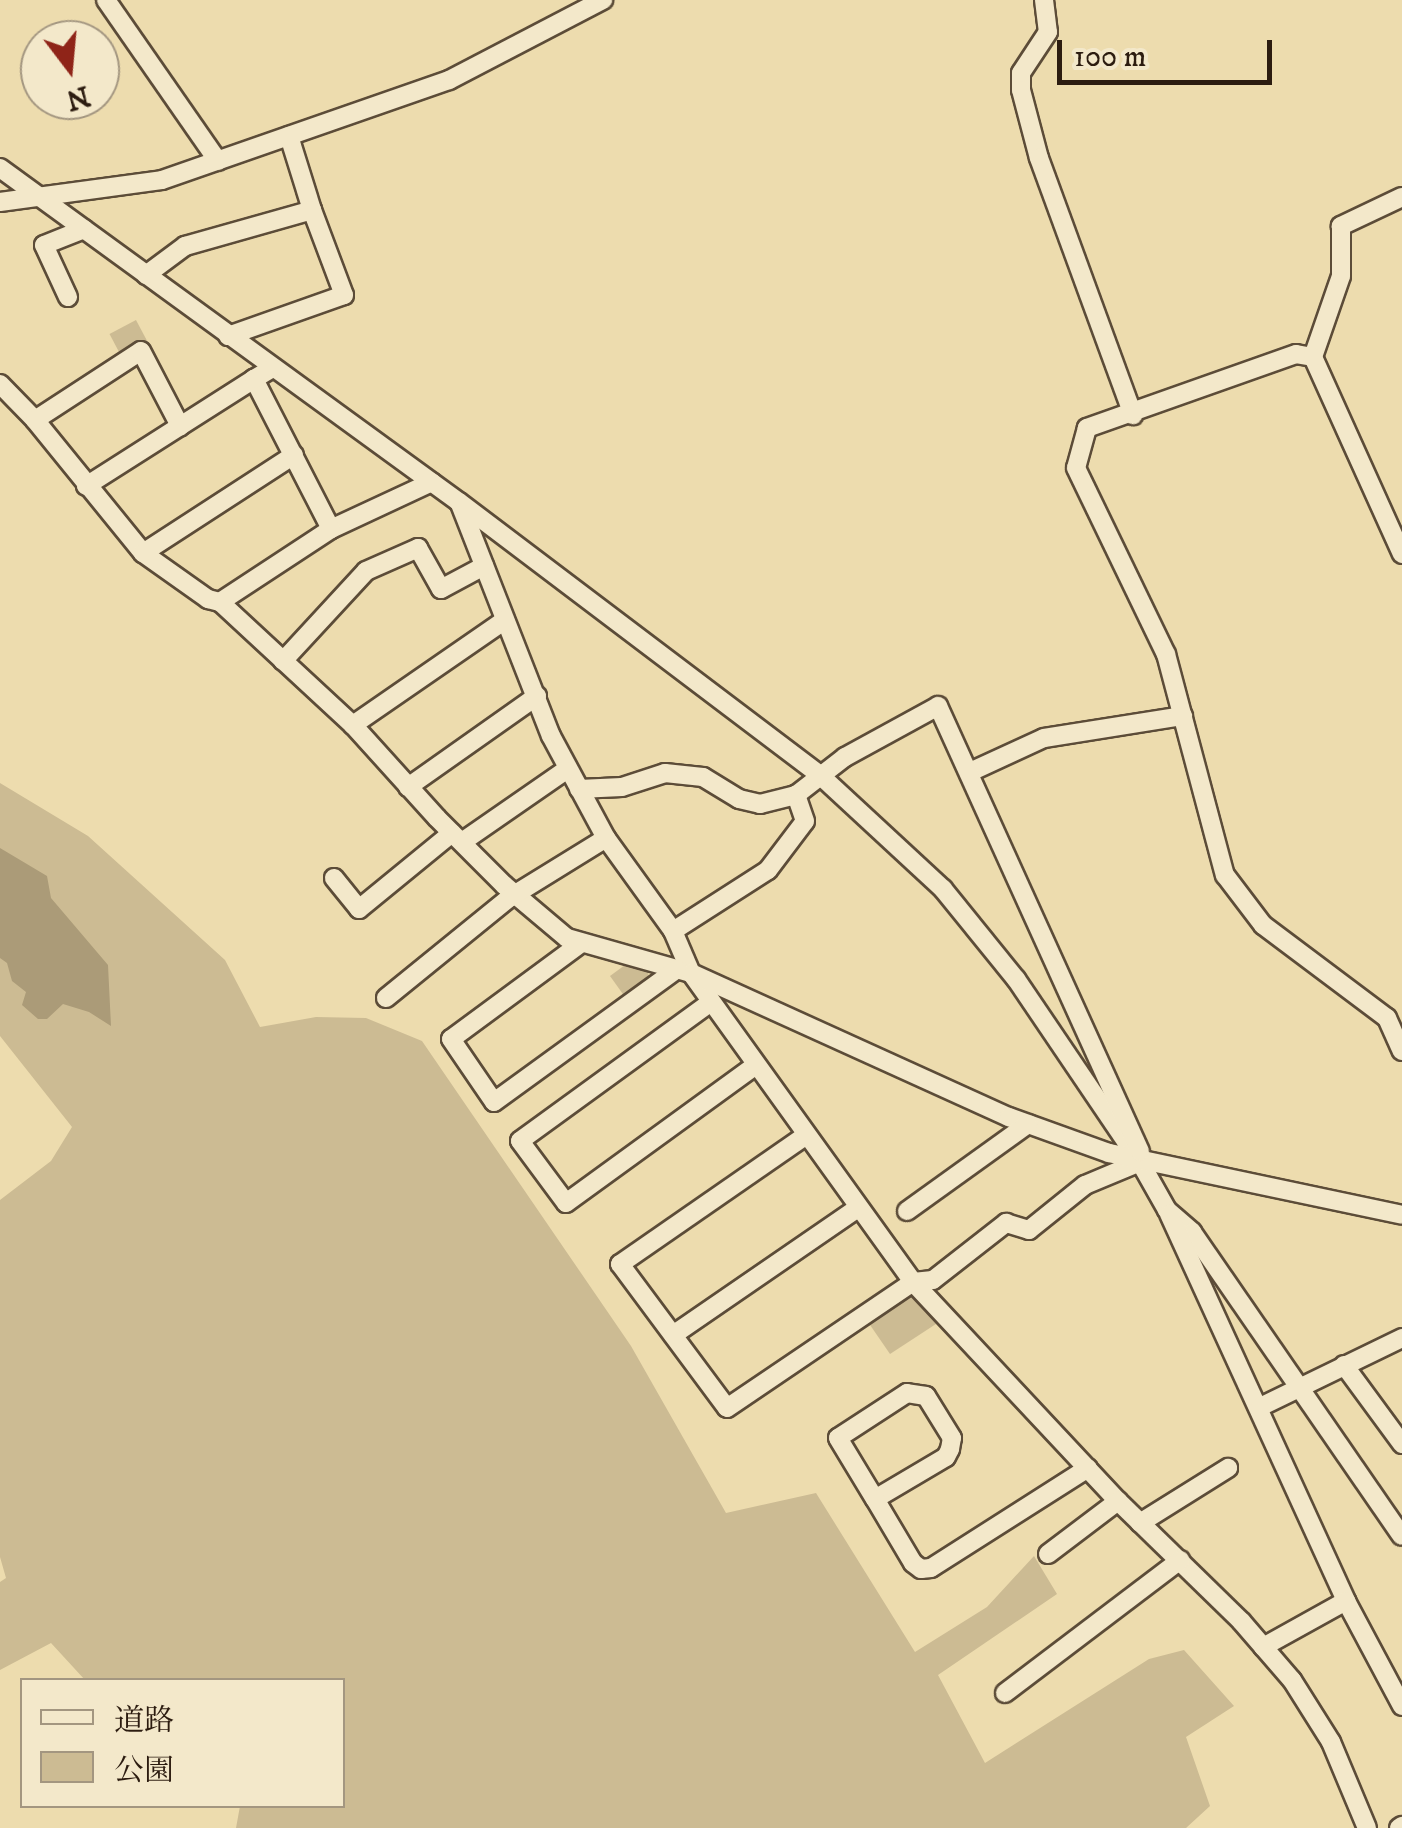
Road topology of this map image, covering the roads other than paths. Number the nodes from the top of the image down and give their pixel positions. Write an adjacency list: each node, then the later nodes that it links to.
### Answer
1 (106, 0): 5 (street)
2 (603, 0): 4 (street)
3 (1044, 0): 19 (street)
4 (289, 136): 5 (street); 10 (street)
5 (218, 161): 8 (street)
6 (0, 168): 8 (street)
7 (1402, 197): 15 (street)
8 (42, 198): 9 (street); 11 (street)
9 (0, 202)
10 (312, 210): 12 (street); 14 (street)
11 (84, 230): 12 (street); 13 (street)
12 (146, 275): 14 (street)
13 (68, 297)
14 (228, 336): 16 (street)
15 (1312, 357): 19 (street); 28 (street)
16 (272, 368): 17 (street); 23 (street)
17 (254, 379): 21 (street); 22 (street)
18 (0, 384): 20 (street)
19 (1133, 415): 34 (street)
20 (34, 420): 21 (street); 24 (street)
21 (180, 426): 24 (street)
22 (294, 455): 26 (street); 27 (street)
23 (432, 482): 25 (street); 26 (street)
24 (86, 486): 27 (street)
25 (459, 502): 29 (street); 38 (street)
26 (331, 529): 30 (street)
27 (143, 554): 30 (street)
28 (1402, 554)
29 (484, 566): 31 (street); 32 (street)
30 (220, 602): 32 (street)
31 (504, 620): 33 (street); 35 (street)
32 (284, 661): 35 (street)
33 (537, 696): 36 (street); 39 (street)
34 (1182, 716): 37 (street); 51 (street)
35 (353, 726): 39 (street)
36 (566, 770): 40 (street); 42 (street)
37 (970, 772): 38 (street); 55 (street)
38 (822, 777): 41 (street); 55 (street)
39 (408, 786): 42 (street)
40 (578, 789): 41 (street); 43 (street)
41 (796, 795): 46 (street)
42 (458, 838): 44 (street); 45 (street)
43 (606, 838): 45 (street); 46 (street)
44 (334, 878)
45 (518, 895): 47 (street); 49 (street)
46 (673, 932): 48 (street)
47 (580, 944): 48 (street); 48 (street)
48 (684, 971): 50 (street); 53 (street)
49 (386, 998)
50 (711, 1002): 52 (street); 52 (street)
51 (1402, 1051)
52 (756, 1065): 54 (street)
53 (1028, 1124): 55 (street); 58 (street)
54 (805, 1136): 56 (street); 61 (street)
55 (1140, 1162): 57 (street); 59 (street); 60 (street)
56 (856, 1209): 60 (street); 61 (street)
57 (1168, 1210): 64 (street); 65 (street)
58 (908, 1211)
59 (1402, 1215)
60 (913, 1282): 61 (street); 67 (street)
61 (674, 1335)
62 (1402, 1338): 63 (street)
63 (1344, 1365): 64 (street); 66 (street)
64 (1298, 1386): 65 (street); 72 (street)
65 (1260, 1407): 75 (street)
66 (1402, 1444)
67 (1088, 1468): 69 (street); 70 (street)
68 (1228, 1468): 71 (street)
69 (875, 1500): 69 (street)
70 (1118, 1501): 71 (street); 73 (street)
71 (1140, 1523): 74 (street)
72 (1402, 1536)
73 (1048, 1554)
74 (1180, 1560): 76 (street); 77 (street)
75 (1346, 1601): 76 (street); 78 (street)
76 (1263, 1647): 79 (street)
77 (1006, 1693)
78 (1402, 1706)
79 (1367, 1828)

